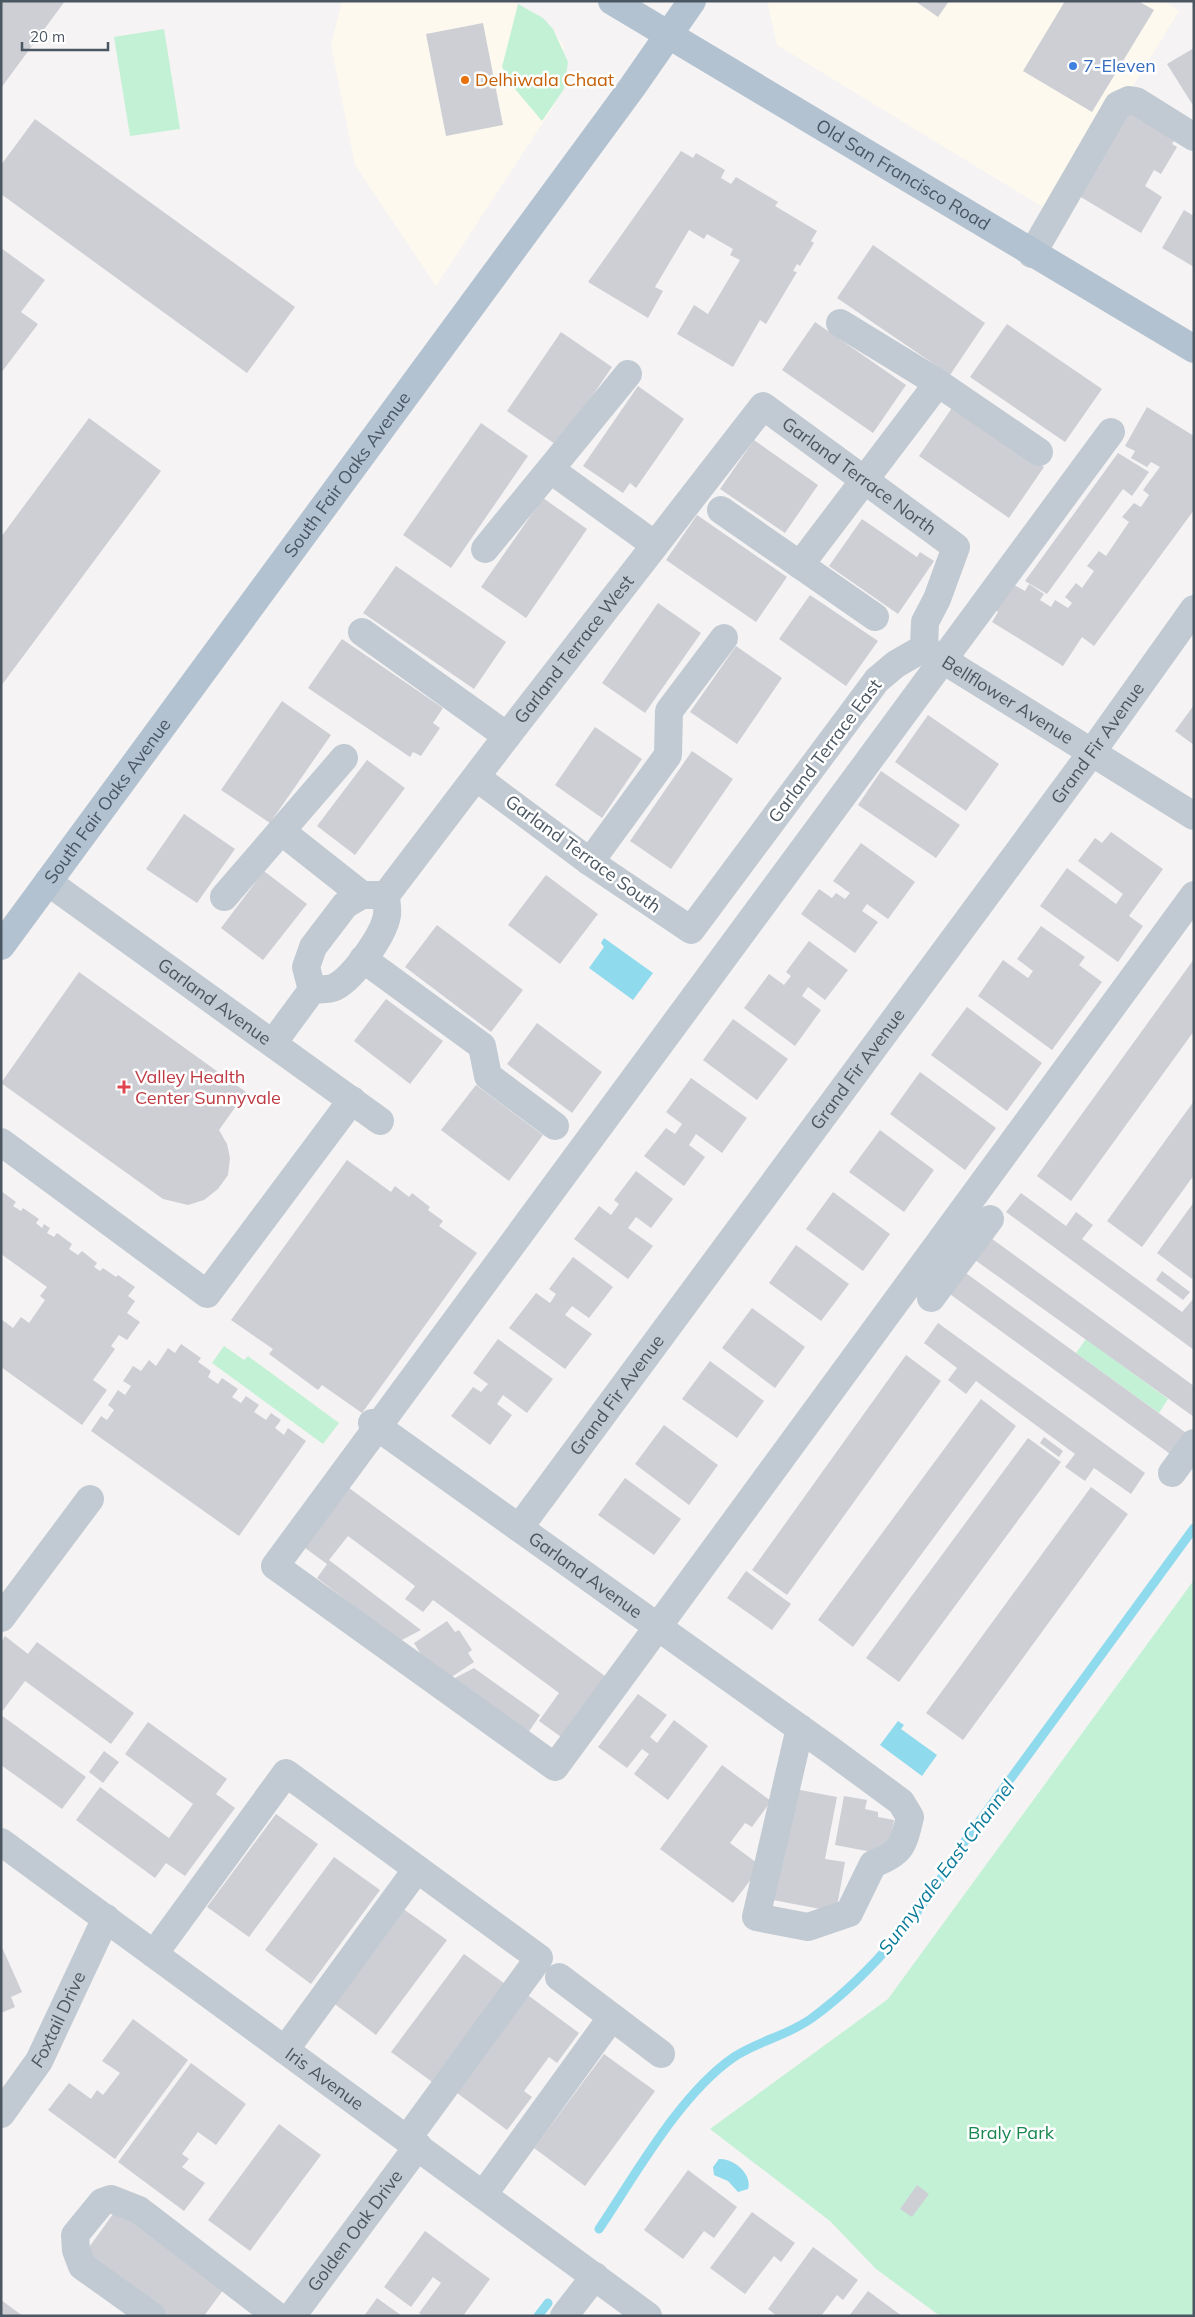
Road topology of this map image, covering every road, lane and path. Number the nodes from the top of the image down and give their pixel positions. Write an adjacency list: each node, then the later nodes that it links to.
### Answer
1 (612, 1): 3 (main road, Old San Francisco Road)
2 (692, 1): 3 (main road, South Fair Oaks Avenue)
3 (668, 35): 5 (main road, Old San Francisco Road); 31 (main road, South Fair Oaks Avenue)
4 (1194, 137): 5 (street)
5 (1032, 254): 7 (main road, Old San Francisco Road)
6 (840, 323): 9 (street)
7 (1194, 349)
8 (628, 374): 13 (street)
9 (938, 383): 12 (street); 14 (street)
10 (763, 406): 14 (street, Garland Terrace North); 16 (street, Garland Terrace West)
11 (1111, 432): 23 (street)
12 (1039, 452)
13 (551, 470): 16 (street); 17 (street)
14 (864, 480): 18 (street); 23 (street, Garland Terrace North)
15 (721, 510): 18 (street)
16 (655, 545): 24 (street, Garland Terrace West)
17 (485, 549)
18 (800, 566): 20 (street)
19 (1194, 609): 25 (street, Grand Fir Avenue)
20 (875, 617)
21 (362, 632): 24 (street)
22 (724, 638): 30 (street)
23 (933, 654): 25 (street, Bellflower Avenue); 35 (street, Garland Terrace East); 46 (street)
24 (507, 736): 27 (street, Garland Terrace West)
25 (1092, 752): 28 (street, Bellflower Avenue); 50 (street, Grand Fir Avenue)
26 (344, 758): 29 (street)
27 (476, 777): 30 (street, Garland Terrace South); 32 (street, Garland Terrace West)
28 (1194, 816)
29 (281, 831): 32 (street); 34 (street)
30 (590, 862): 35 (street, Garland Terrace South)
31 (48, 882): 36 (main road, South Fair Oaks Avenue); 39 (street, Garland Avenue)
32 (374, 895): 37 (street); 38 (street, Garland Terrace West)
33 (1194, 895): 52 (street)
34 (224, 897)
35 (691, 930)
36 (1, 946)
37 (363, 959): 38 (street); 42 (street)
38 (312, 990): 39 (street)
39 (272, 1043): 40 (street, Garland Avenue)
40 (352, 1100): 41 (street, Garland Avenue); 43 (street)
41 (380, 1121)
42 (555, 1126)
43 (1, 1142)
44 (990, 1219): 45 (street)
45 (931, 1298)
46 (375, 1425): 50 (street, Garland Avenue); 52 (street)
47 (1194, 1442): 48 (street)
48 (1172, 1473)
49 (90, 1499): 51 (street)
50 (519, 1528): 52 (street, Garland Avenue)
51 (1, 1618)
52 (658, 1627): 53 (street, Garland Avenue)
53 (800, 1728): 53 (street, Garland Avenue)
54 (1, 1842): 56 (street, Iris Avenue)
55 (417, 1869): 57 (street); 60 (street); 63 (street, Golden Oak Drive)
56 (106, 1918): 57 (street, Iris Avenue); 62 (street, Foxtail Drive)
57 (154, 1954): 60 (street, Iris Avenue)
58 (559, 1977): 59 (street)
59 (612, 2018): 61 (street); 64 (street)
60 (286, 2050): 63 (street, Iris Avenue)
61 (661, 2054)
62 (1, 2114)
63 (412, 2142): 64 (street, Iris Avenue); 68 (street, Golden Oak Drive)
64 (483, 2195): 65 (street, Iris Avenue)
65 (595, 2276): 69 (street); 70 (street, Iris Avenue)
66 (152, 2316): 67 (street)
67 (277, 2316)
68 (292, 2316)
69 (564, 2316)
70 (648, 2316)

